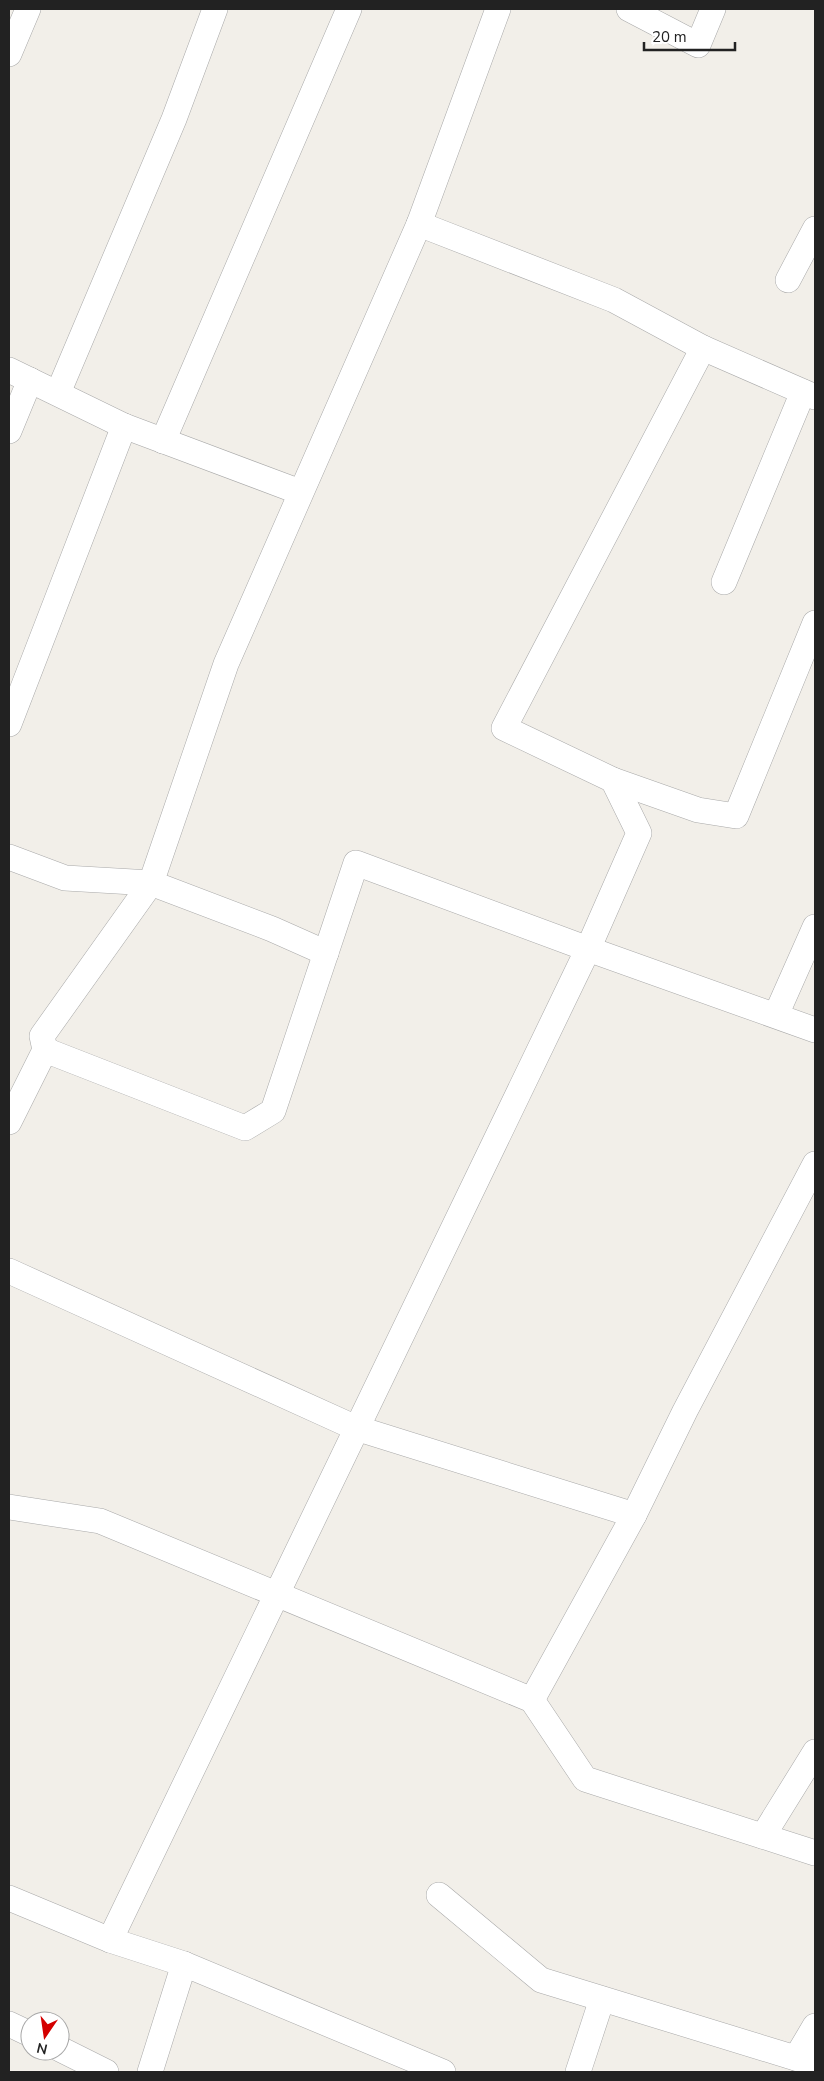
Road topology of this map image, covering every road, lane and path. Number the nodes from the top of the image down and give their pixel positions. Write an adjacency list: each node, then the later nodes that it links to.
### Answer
1 (28, 9): 7 (street)
2 (215, 9): 13 (street)
3 (349, 9): 17 (street)
4 (498, 9): 8 (street)
5 (628, 9): 6 (street)
6 (713, 9)
7 (9, 54)
8 (419, 224): 11 (street); 18 (street)
9 (815, 229): 10 (street)
10 (788, 280)
11 (703, 348): 14 (street); 22 (street)
12 (19, 375): 13 (street); 16 (street)
13 (58, 393): 15 (street)
14 (809, 394): 19 (street)
15 (124, 426): 17 (street); 21 (street)
16 (9, 431)
17 (163, 440): 18 (street)
18 (300, 492): 24 (street)
19 (724, 582)
20 (815, 623): 22 (street)
21 (9, 724)
22 (612, 780): 26 (street)
23 (9, 858): 24 (street)
24 (151, 883): 27 (street); 30 (street)
25 (815, 927): 28 (street)
26 (588, 949): 27 (street); 28 (street); 34 (street)
27 (326, 953): 30 (street)
28 (776, 1015): 29 (street)
29 (815, 1030)
30 (45, 1050): 31 (street)
31 (9, 1122)
32 (815, 1164): 36 (street)
33 (9, 1271): 34 (street)
34 (356, 1428): 36 (street); 37 (street)
35 (9, 1507): 37 (street)
36 (634, 1515): 38 (street)
37 (277, 1596): 38 (street); 44 (street)
38 (532, 1700): 40 (street)
39 (815, 1752): 40 (street)
40 (763, 1836): 41 (street)
41 (815, 1853)
42 (439, 1895): 46 (street)
43 (9, 1898): 44 (street)
44 (110, 1940): 45 (street)
45 (184, 1964): 51 (street); 52 (street)
46 (602, 1999): 49 (street); 53 (street)
47 (815, 2026): 49 (street)
48 (70, 2054): 50 (street)
49 (806, 2061)
50 (106, 2072)
51 (150, 2072)
52 (443, 2072)
53 (578, 2072)

